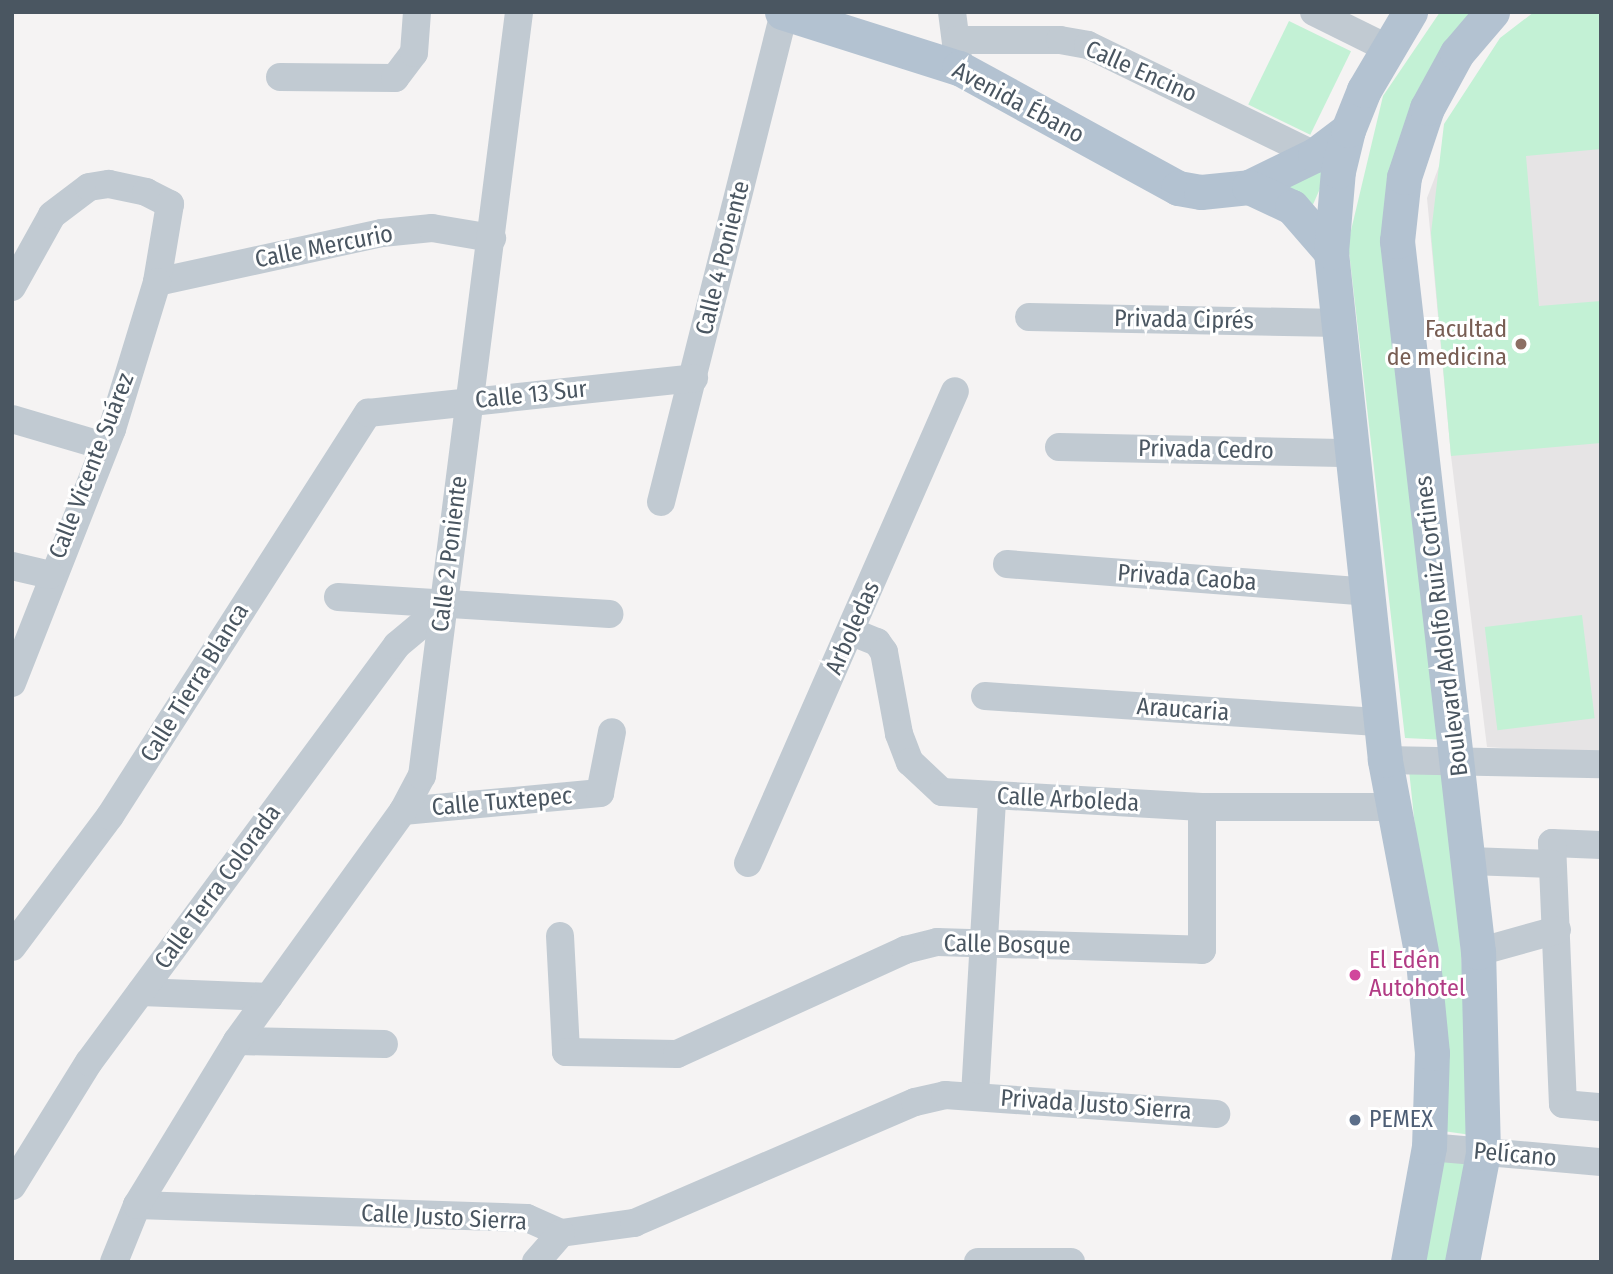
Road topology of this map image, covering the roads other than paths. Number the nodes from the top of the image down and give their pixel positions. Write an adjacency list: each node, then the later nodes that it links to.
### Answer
1 (417, 12): 10 (street)
2 (519, 12): 14 (street, Calle 2 Poniente)
3 (952, 12): 9 (street)
4 (1314, 12): 8 (street)
5 (1410, 12): 8 (main road)
6 (1492, 12): 42 (main road, Boulevard Adolfo Ruiz Cortines)
7 (798, 15): 9 (main road, Avenida Ébano); 20 (street, Calle 4 Poniente)
8 (1387, 48): 11 (main road)
9 (957, 54): 12 (street, Calle Encino); 13 (main road, Avenida Ébano)
10 (279, 77)
11 (1348, 130): 12 (main road, Avenida Ébano); 15 (main road)
12 (1315, 155): 13 (main road, Avenida Ébano)
13 (1250, 187): 15 (main road)
14 (492, 238): 16 (street, Calle Mercurio); 22 (street, Calle 2 Poniente)
15 (1331, 252): 19 (main road)
16 (157, 282): 17 (street, Calle Vicente Suárez); 25 (street, Calle Vicente Suárez)
17 (12, 287)
18 (1029, 317): 19 (street, Privada Ciprés)
19 (1339, 323): 27 (main road)
20 (694, 378): 22 (street, Calle 13 Sur); 28 (street, Calle 4 Poniente)
21 (954, 391): 36 (street, Arboledas)
22 (468, 401): 23 (street, Calle 13 Sur); 34 (street, Calle 2 Poniente)
23 (368, 413): 55 (street, Calle Tierra Blanca)
24 (12, 419): 25 (street)
25 (104, 446): 31 (street, Calle Vicente Suárez)
26 (1059, 447): 27 (street, Privada Cedro)
27 (1353, 453): 32 (main road)
28 (661, 502)
29 (1007, 564): 32 (street, Privada Caoba)
30 (12, 566): 31 (street)
31 (50, 575): 37 (street, Calle Vicente Suárez)
32 (1367, 592): 39 (main road)
33 (338, 597): 34 (street)
34 (445, 606): 35 (street); 47 (street, Calle 2 Poniente); 57 (street, Calle Terra Colorada)
35 (609, 614)
36 (852, 632): 44 (street, Calle Arboleda); 50 (street, Arboledas)
37 (12, 683)
38 (985, 696): 39 (street, Araucaria)
39 (1381, 723): 41 (main road)
40 (612, 732): 47 (street, Calle Tuxtepec)
41 (1385, 760): 42 (street); 46 (main road)
42 (1458, 760): 43 (street); 49 (main road, Boulevard Adolfo Ruiz Cortines)
43 (1601, 764)
44 (992, 796): 45 (street, Calle Arboleda); 54 (street)
45 (1202, 807): 46 (street, Calle Arboleda); 54 (street, Calle Bosque)
46 (1392, 807): 64 (main road)
47 (403, 811): 58 (street, Calle 2 Poniente)
48 (1601, 845): 51 (street)
49 (1469, 861): 51 (street); 56 (main road, Boulevard Adolfo Ruiz Cortines)
50 (748, 863)
51 (1552, 864): 52 (street)
52 (1557, 930): 56 (street); 62 (street)
53 (560, 936): 54 (street, Calle Bosque)
54 (983, 942): 61 (street)
55 (12, 947)
56 (1478, 951): 65 (main road, Boulevard Adolfo Ruiz Cortines)
57 (141, 992): 58 (street); 67 (street, Calle Terra Colorada)
58 (269, 997): 59 (street, Calle 2 Poniente)
59 (237, 1041): 60 (street); 68 (street, Calle 2 Poniente)
60 (384, 1044)
61 (975, 1095): 63 (street, Privada Justo Sierra); 69 (street, Calle Justo Sierra)
62 (1601, 1107)
63 (1216, 1114)
64 (1429, 1147): 65 (street, Pelícano); 74 (main road)
65 (1483, 1153): 66 (street, Pelícano); 75 (main road, Boulevard Adolfo Ruiz Cortines)
66 (1601, 1162)
67 (12, 1186)
68 (137, 1205): 69 (street, Calle Justo Sierra); 70 (street, Calle 2 Poniente)
69 (561, 1233): 71 (street)
70 (114, 1262)
71 (536, 1262)
72 (978, 1262): 73 (street)
73 (1071, 1262)
74 (1408, 1262)
75 (1462, 1262)

